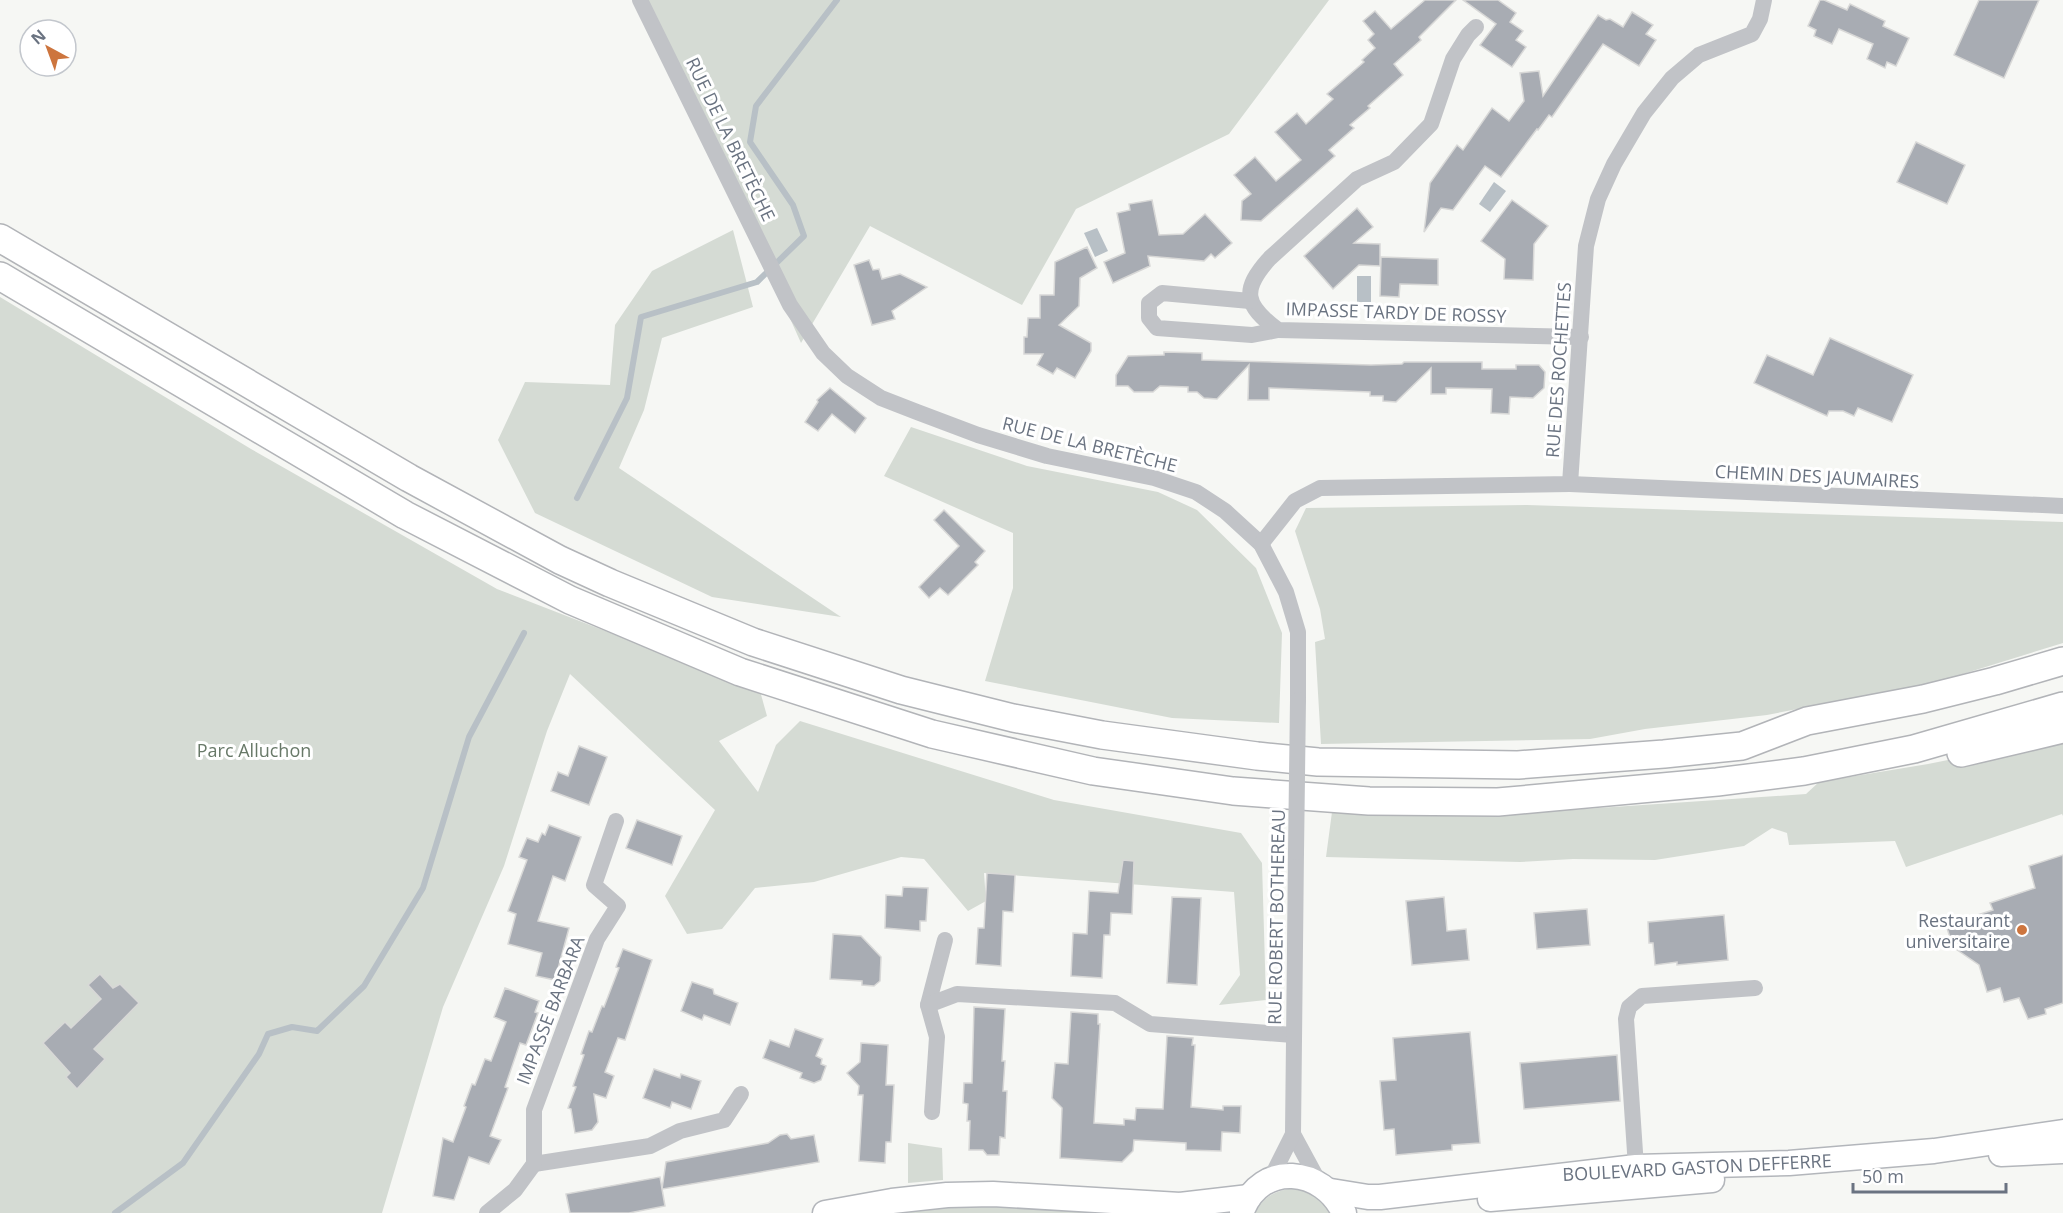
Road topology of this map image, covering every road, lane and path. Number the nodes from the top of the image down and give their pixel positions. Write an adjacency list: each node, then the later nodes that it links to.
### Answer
1 (640, 0): 11 (street, RUE DE LA BRETÈCHE)
2 (1764, 0): 8 (street, RUE DES ROCHETTES)
3 (1476, 27): 6 (street)
4 (0, 238): 17 (highway)
5 (0, 276): 18 (highway)
6 (1250, 301): 7 (street, IMPASSE TARDY DE ROSSY); 7 (street)
7 (1278, 330): 8 (street, IMPASSE TARDY DE ROSSY)
8 (1581, 337): 9 (street, RUE DES ROCHETTES)
9 (1569, 484): 10 (street, CHEMIN DES JAUMAIRES); 11 (street, RUE DES ROCHETTES)
10 (2063, 506)
11 (1261, 544): 14 (street, RUE DE LA BRETÈCHE)
12 (2063, 661): 17 (highway)
13 (2063, 676): 17 (highway)
14 (1298, 700): 23 (street, RUE ROBERT BOTHEREAU, bridge)
15 (2063, 706): 18 (highway)
16 (2063, 729): 18 (highway)
17 (1742, 746)
18 (1914, 749)
19 (616, 821): 29 (street, IMPASSE BARBARA)
20 (945, 940): 22 (street)
21 (1755, 988): 30 (street)
22 (927, 1005): 23 (street); 25 (street)
23 (1293, 1035): 27 (street, RUE ROBERT BOTHEREAU)
24 (741, 1094): 29 (street)
25 (932, 1112)
26 (2063, 1132): 30 (main road, BOULEVARD GASTON DEFFERRE)
27 (1293, 1134): 31 (street, RUE ROBERT BOTHEREAU); 32 (street, RUE ROBERT BOTHEREAU)
28 (2063, 1152): 38 (main road, BOULEVARD GASTON DEFFERRE)
29 (534, 1164): 35 (street)
30 (1636, 1167): 32 (main road, BOULEVARD GASTON DEFFERRE)
31 (1270, 1180): 32 (main road, BOULEVARD GASTON DEFFERRE); 33 (main road)
32 (1325, 1187): 37 (main road)
33 (1245, 1205): 34 (main road)
34 (1188, 1209): 36 (main road)
35 (487, 1213)
36 (825, 1213)
37 (1344, 1213)
38 (1384, 1213)

